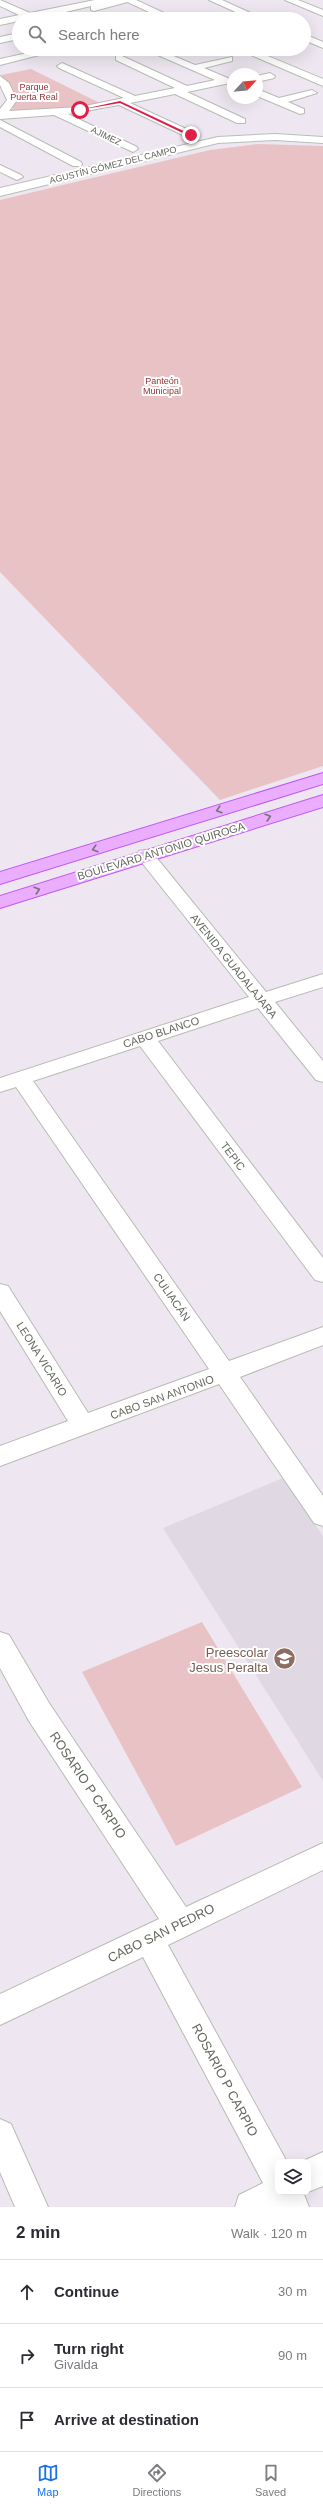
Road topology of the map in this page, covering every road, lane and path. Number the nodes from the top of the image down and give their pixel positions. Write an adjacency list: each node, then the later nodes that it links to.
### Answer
1 (68, 0): 7 (street)
2 (108, 0): 7 (street)
3 (129, 0): 10 (street); 11 (street)
4 (214, 0): 12 (street)
5 (290, 0): 13 (street)
6 (0, 2): 8 (street)
7 (82, 5): 9 (street)
8 (21, 12)
9 (56, 12)
10 (82, 12)
11 (156, 12)
12 (242, 12)
13 (323, 13)
14 (12, 21): 15 (street)
15 (0, 22)
16 (12, 24): 17 (street)
17 (0, 27)
18 (12, 37): 19 (street)
19 (0, 40)
20 (311, 40): 21 (street)
21 (323, 45)
22 (27, 56): 27 (street)
23 (166, 56): 29 (street)
24 (258, 56): 35 (street)
25 (119, 58): 36 (street)
26 (229, 59): 29 (street)
27 (0, 62)
28 (62, 66): 39 (street)
29 (193, 68): 32 (street)
30 (270, 76): 31 (street)
31 (263, 78)
32 (227, 82)
33 (227, 82): 36 (street)
34 (2, 83): 44 (street)
35 (322, 83)
36 (181, 90): 39 (street); 45 (street)
37 (312, 94): 40 (street)
38 (263, 95): 40 (street)
39 (134, 99): 41 (street)
40 (278, 101): 42 (street)
41 (120, 102): 43 (street); 46 (street)
42 (300, 111)
43 (58, 113): 44 (street); 48 (street, AJIMEZ)
44 (0, 117): 49 (street)
45 (241, 121)
46 (191, 135)
47 (323, 140): 52 (street, AGUSTÍN GÓMEZ DEL CAMPO)
48 (133, 149)
49 (77, 164)
50 (0, 168): 51 (street)
51 (17, 178)
52 (0, 192)
53 (323, 778): 56 (main road, BOULEVARD ANTONIO QUIROGA, one-way to 56)
54 (323, 801): 55 (main road, BOULEVARD ANTONIO QUIROGA, one-way to 54)
55 (145, 855): 57 (main road, BOULEVARD ANTONIO QUIROGA, one-way to 55); 59 (street, AVENIDA GUADALAJARA)
56 (0, 878)
57 (0, 902)
58 (323, 980): 59 (street, CABO BLANCO)
59 (262, 1001): 60 (street, CABO BLANCO); 61 (street, AVENIDA GUADALAJARA)
60 (144, 1037): 62 (street, CABO BLANCO); 63 (street, TEPIC)
61 (323, 1075)
62 (10, 1082): 66 (street, CULIACÁN)
63 (323, 1274)
64 (0, 1292): 67 (street, LEONA VICARIO)
65 (323, 1336): 66 (street, CABO SAN ANTONIO)
66 (225, 1374): 67 (street, CABO SAN ANTONIO); 69 (street, CULIACÁN)
67 (83, 1425): 68 (street, CABO SAN ANTONIO)
68 (0, 1456)
69 (323, 1516)
70 (0, 1643): 72 (street, ROSARIO P CARPIO)
71 (323, 1856): 72 (street, CABO SAN PEDRO)
72 (180, 1924): 73 (street, CABO SAN PEDRO)
73 (149, 1939): 74 (street, CABO SAN PEDRO); 77 (street, ROSARIO P CARPIO)
74 (0, 2010)
75 (0, 2135): 81 (street)
76 (323, 2168): 78 (street)
77 (275, 2173)
78 (311, 2174)
79 (275, 2194): 82 (street)
80 (287, 2195): 83 (street)
81 (32, 2207)
82 (251, 2207)
83 (293, 2207)

